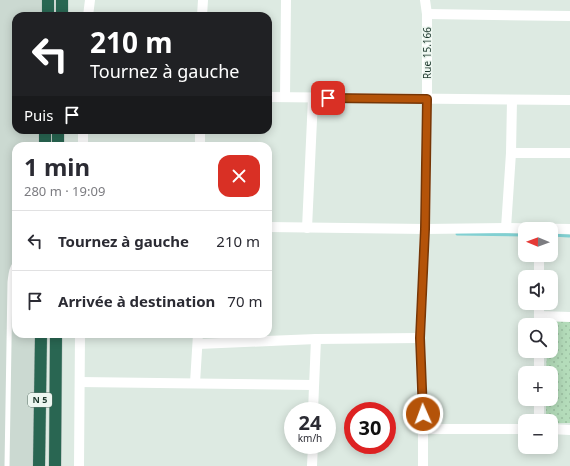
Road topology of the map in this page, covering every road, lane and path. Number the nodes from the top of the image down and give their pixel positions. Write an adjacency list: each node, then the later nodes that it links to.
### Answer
1 (48, 0): 7 (highway)
2 (62, 0): 8 (highway)
3 (90, 0): 9 (street)
4 (202, 0): 10 (street)
5 (286, 0): 14 (street)
6 (425, 0): 11 (street, Rue 15.166)
7 (48, 12)
8 (62, 12)
9 (88, 12)
10 (202, 12)
11 (427, 14): 12 (street); 16 (street, Rue 15.166)
12 (570, 16)
13 (272, 97): 14 (street)
14 (285, 97): 15 (street)
15 (313, 98): 16 (street); 22 (street)
16 (427, 99): 17 (street); 25 (street, Rue 15.166)
17 (512, 100): 18 (street); 19 (street)
18 (570, 100)
19 (511, 153): 20 (street); 23 (street)
20 (570, 153)
21 (272, 227): 22 (street)
22 (306, 228): 25 (street)
23 (506, 228): 24 (street); 25 (street)
24 (518, 228)
25 (425, 229): 34 (street, Rue 15.166)
26 (558, 229): 27 (street)
27 (570, 229)
28 (12, 269): 46 (lane)
29 (570, 317): 30 (street)
30 (558, 319)
31 (41, 338): 47 (highway, N 5)
32 (56, 338): 48 (highway, N 5)
33 (80, 338): 37 (street)
34 (420, 338): 36 (street); 41 (street, Rue 15.166)
35 (198, 339): 36 (street); 38 (street)
36 (316, 339): 39 (street)
37 (80, 382): 38 (street); 49 (street)
38 (195, 383): 39 (street)
39 (314, 385): 40 (street)
40 (313, 402)
41 (423, 429): 42 (street); 51 (street, Rue 15.166)
42 (518, 429)
43 (558, 430): 44 (street)
44 (570, 430)
45 (313, 454): 50 (street)
46 (7, 466)
47 (39, 466)
48 (55, 466)
49 (79, 466)
50 (312, 466)
51 (423, 466)

